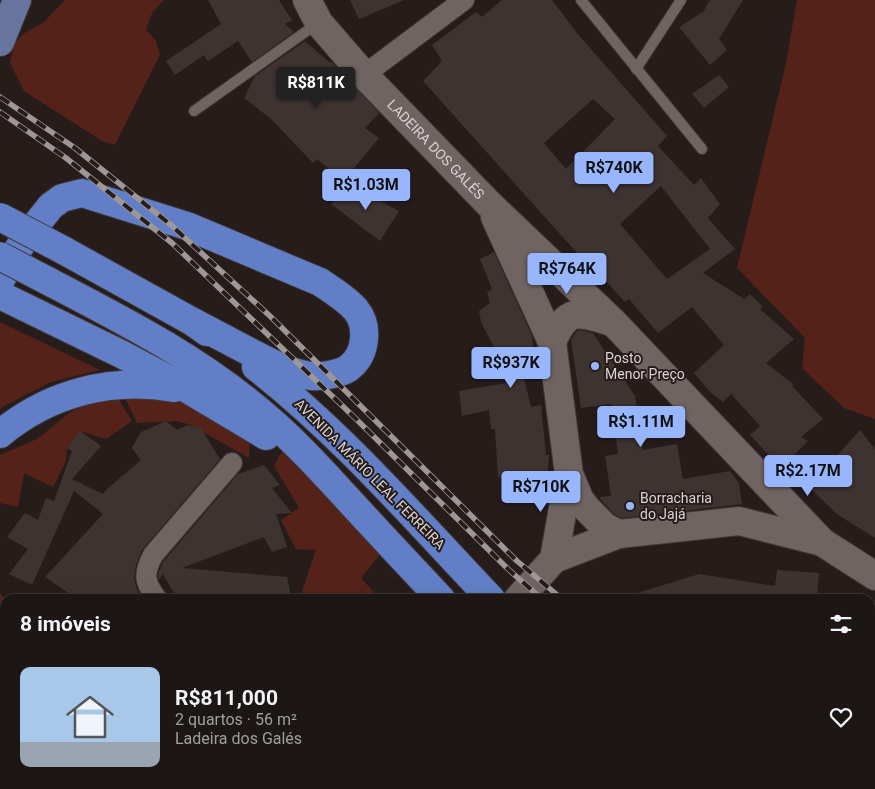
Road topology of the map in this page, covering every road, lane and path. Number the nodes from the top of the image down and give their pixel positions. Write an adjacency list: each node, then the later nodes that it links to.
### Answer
1 (17, 0): 6 (main road)
2 (464, 0): 8 (street)
3 (580, 0): 7 (lane)
4 (681, 0): 7 (lane)
5 (313, 11): 8 (main road, LADEIRA DOS GALÉS); 9 (lane)
6 (0, 42)
7 (636, 69): 10 (lane)
8 (364, 75): 11 (main road, LADEIRA DOS GALÉS)
9 (194, 111)
10 (702, 149)
11 (489, 204): 19 (main road, LADEIRA DOS GALÉS); 20 (main road, LADEIRA DOS GALÉS)
12 (0, 217): 18 (highway, AVENIDA MÁRIO LEAL FERREIRA, bridge)
13 (0, 256): 24 (highway, bridge)
14 (0, 281): 15 (highway)
15 (320, 282): 17 (lane); 18 (highway)
16 (0, 295): 21 (highway)
17 (363, 303)
18 (193, 322): 34 (highway, AVENIDA MÁRIO LEAL FERREIRA)
19 (613, 322): 20 (main road); 26 (main road, LADEIRA DOS GALÉS)
20 (552, 342): 25 (main road, LADEIRA DOS GALÉS)
21 (189, 390): 22 (highway); 24 (highway)
22 (0, 434)
23 (232, 463): 32 (street)
24 (319, 468): 33 (highway)
25 (569, 474): 28 (main road); 30 (main road)
26 (764, 482): 27 (main road); 29 (main road, LADEIRA DOS GALÉS)
27 (739, 521): 28 (main road); 29 (main road)
28 (619, 534): 30 (main road)
29 (822, 542): 31 (main road)
30 (552, 562): 35 (main road)
31 (875, 576)
32 (154, 594)
33 (436, 594)
34 (486, 594)
35 (523, 594)

